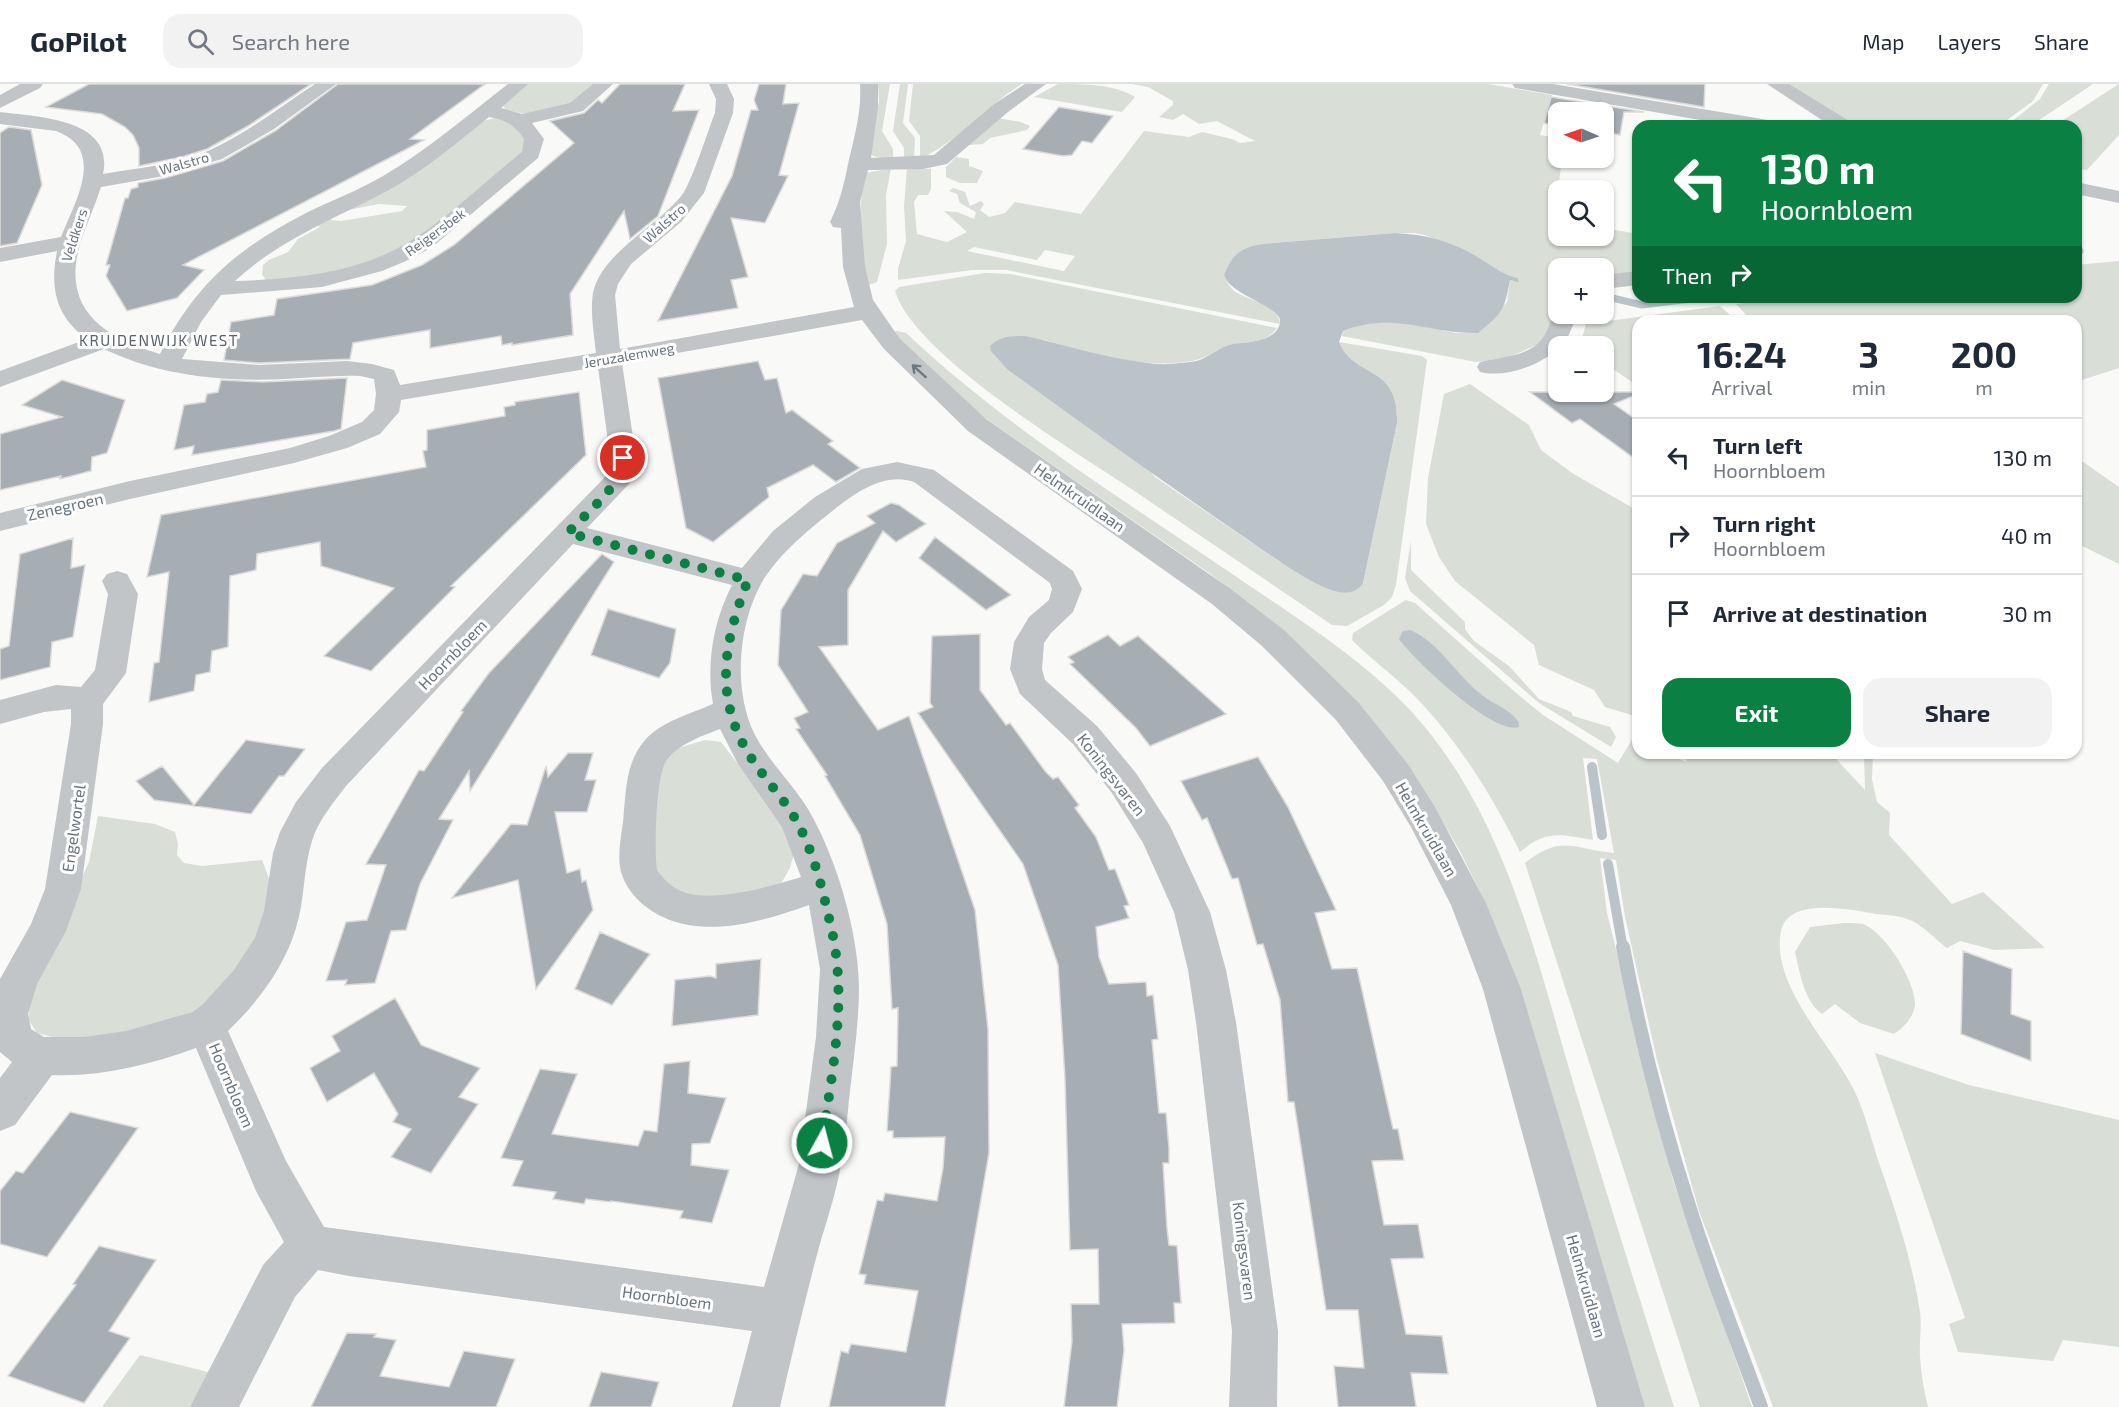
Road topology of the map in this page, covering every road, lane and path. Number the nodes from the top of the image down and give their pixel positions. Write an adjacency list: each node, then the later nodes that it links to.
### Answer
1 (34, 84): 10 (street)
2 (327, 84): 17 (street, Walstro)
3 (519, 84): 11 (street)
4 (604, 84): 13 (street)
5 (718, 84): 29 (street, Walstro)
6 (869, 84): 16 (street, Helmkruidlaan)
7 (1037, 84): 16 (street)
8 (1521, 84): 14 (street)
9 (1776, 84): 15 (street)
10 (0, 102)
11 (485, 111): 13 (street); 25 (street)
12 (0, 118): 17 (street, Veldkers)
13 (522, 120): 25 (street, Reigersbek)
14 (1733, 120)
15 (1834, 120)
16 (858, 164): 20 (street, Helmkruidlaan)
17 (93, 182): 21 (street, Veldkers)
18 (2082, 189): 19 (street)
19 (2119, 197)
20 (850, 201): 26 (street, Helmkruidlaan); 26 (street, Helmkruidlaan)
21 (69, 242): 22 (street); 28 (street, Veldkers)
22 (0, 255)
23 (1632, 279): 24 (street)
24 (1614, 281)
25 (213, 289): 30 (street)
26 (846, 300): 29 (street, Jeruzalemweg); 50 (street, Helmkruidlaan)
27 (1561, 324): 31 (street)
28 (104, 341): 30 (street, Veldkers); 32 (street)
29 (609, 358): 33 (street, Jeruzalemweg); 35 (street, Hoornbloem)
30 (168, 363): 33 (street)
31 (1489, 367)
32 (0, 380)
33 (389, 394): 34 (street, Zenegroen)
34 (0, 522)
35 (568, 533): 36 (street); 42 (street, Hoornbloem)
36 (748, 580): 39 (street, Koningsvaren); 49 (street, Koningsvaren)
37 (117, 581): 38 (street)
38 (87, 702): 40 (street); 43 (street, Engelwortel)
39 (730, 710): 41 (street, Koningsvaren); 41 (street)
40 (0, 712)
41 (820, 886): 46 (street, Koningsvaren)
42 (206, 1026): 43 (street, Engelwortel); 45 (street, Hoornbloem)
43 (42, 1056): 44 (street)
44 (0, 1111)
45 (310, 1246): 46 (street, Hoornbloem); 47 (street)
46 (779, 1312): 48 (street, Koningsvaren)
47 (214, 1407)
48 (756, 1407)
49 (1253, 1407)
50 (1621, 1407)

